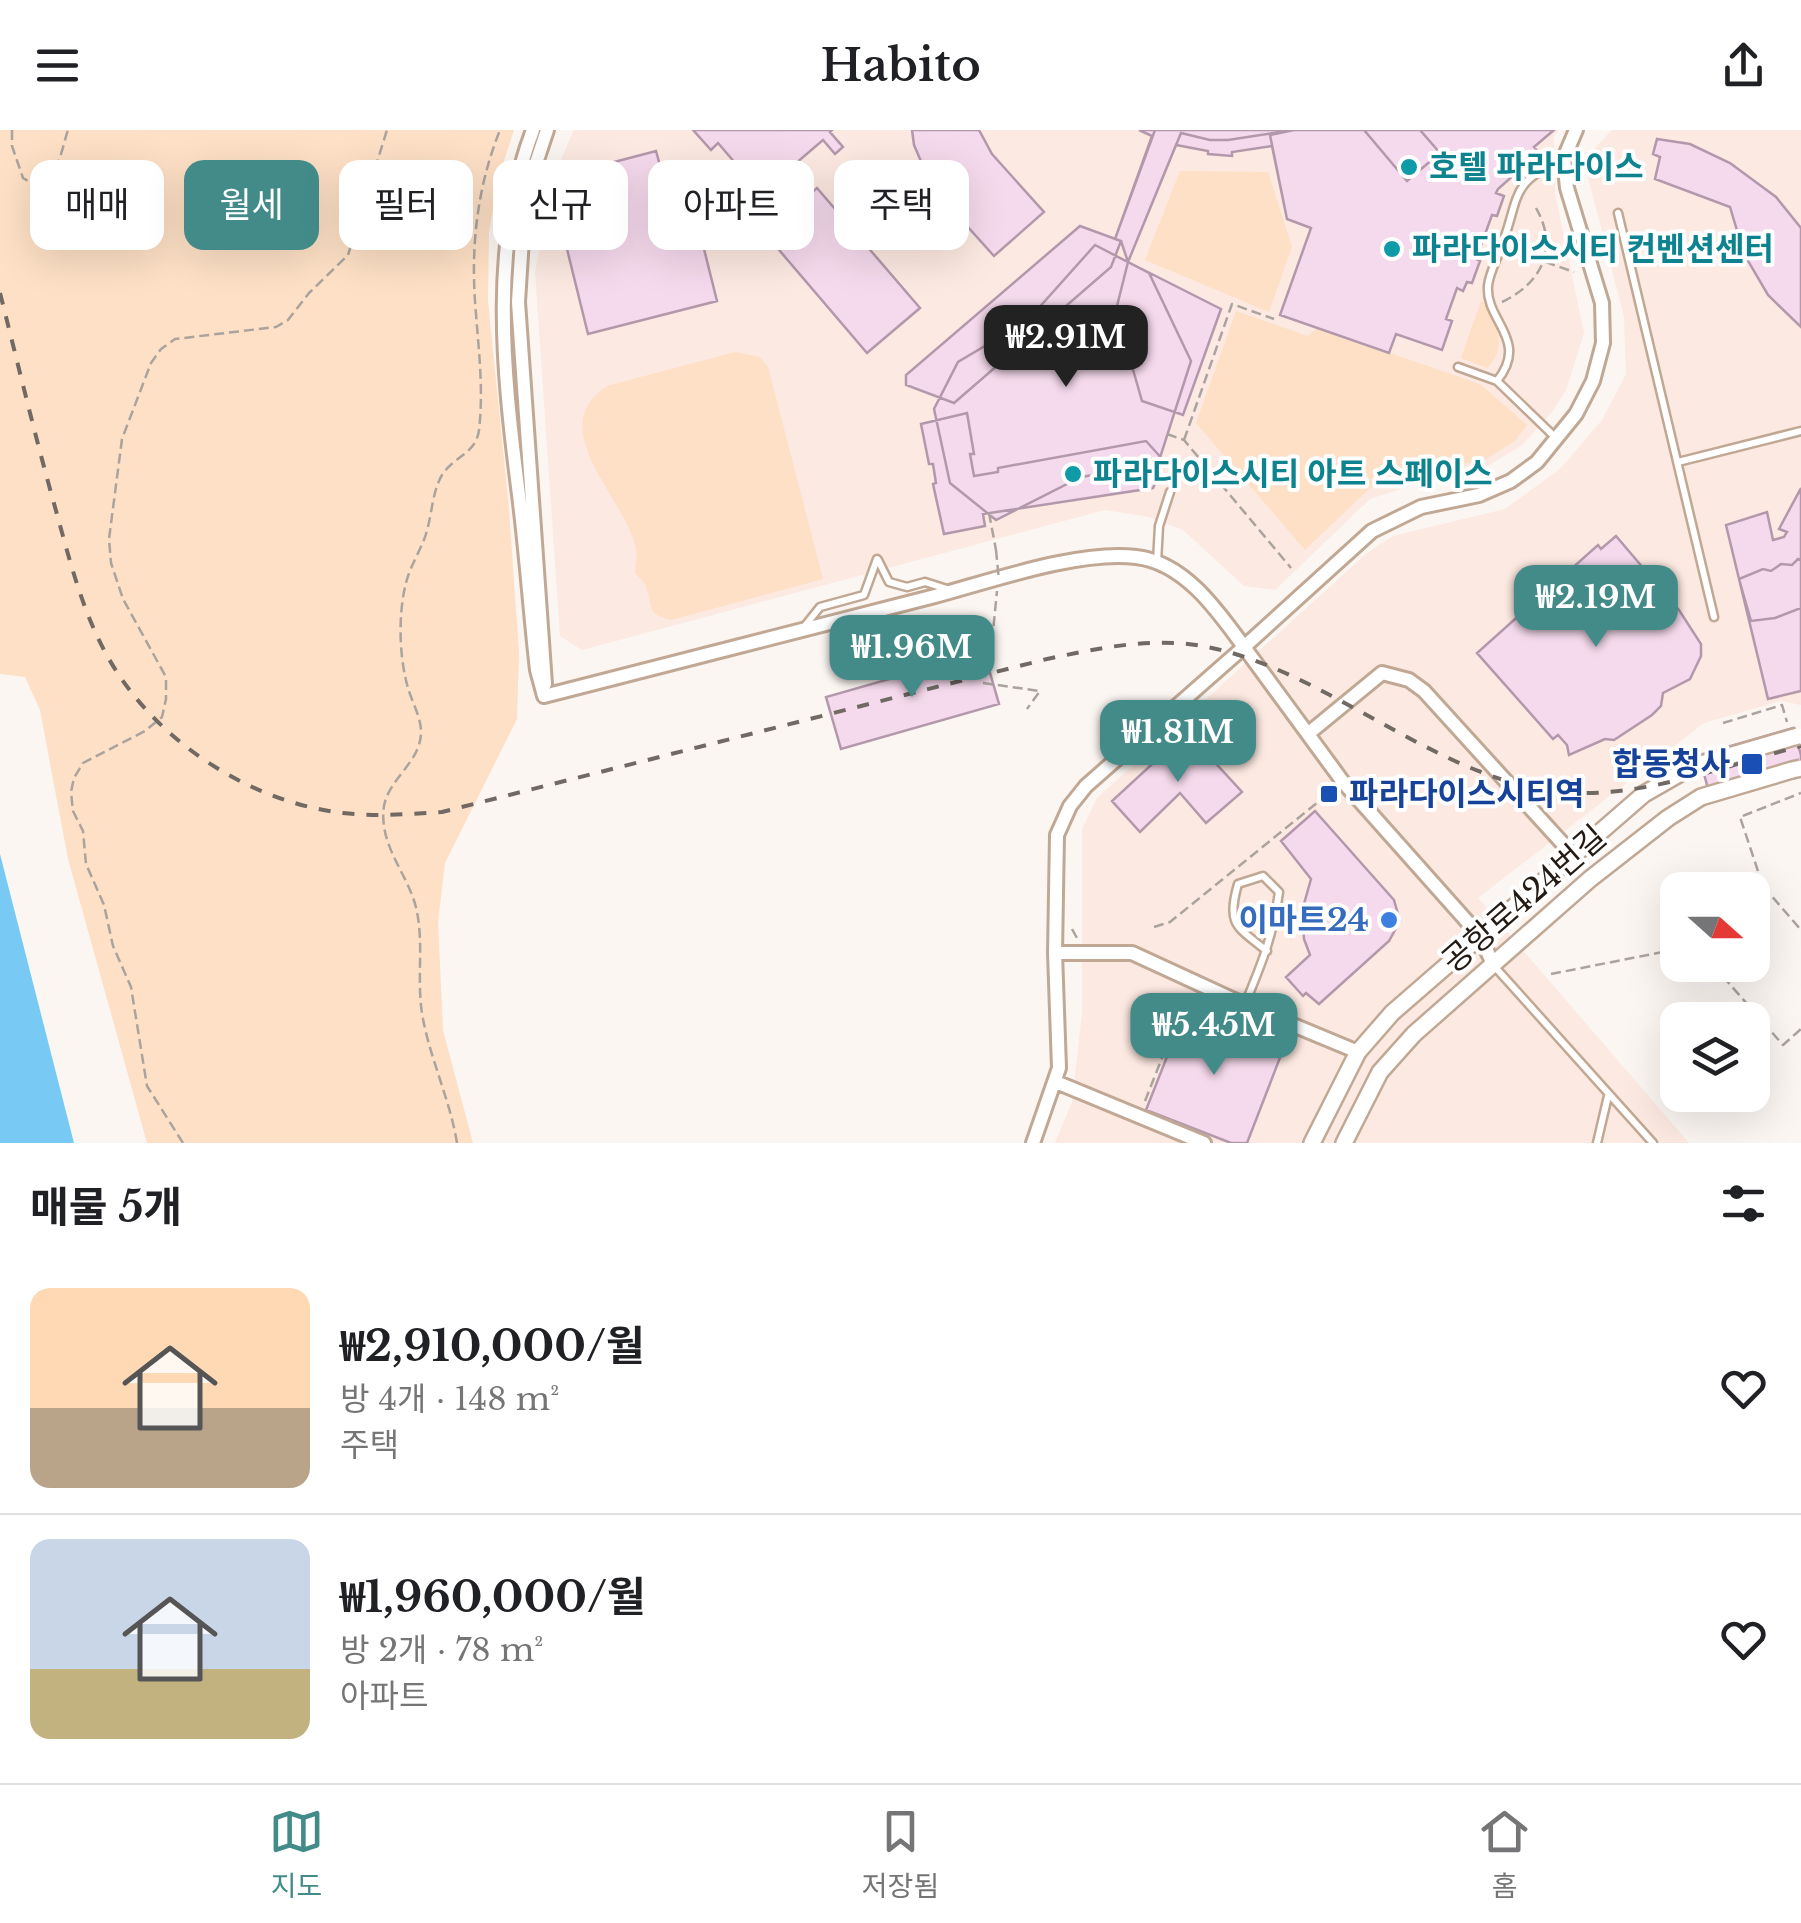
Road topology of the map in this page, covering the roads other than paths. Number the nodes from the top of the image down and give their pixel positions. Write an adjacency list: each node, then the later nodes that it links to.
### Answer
1 (533, 130): 17 (street)
2 (548, 130): 17 (street)
3 (1576, 130): 4 (street)
4 (1564, 158): 7 (lane); 9 (street)
5 (1618, 213): 10 (lane)
6 (1458, 367): 7 (lane)
7 (1497, 381): 9 (lane)
8 (1801, 431): 10 (lane)
9 (1557, 439): 16 (street)
10 (1678, 462): 14 (lane)
11 (1170, 492): 12 (lane)
12 (1157, 563): 13 (street); 16 (street)
13 (952, 591): 15 (street); 15 (lane)
14 (1714, 617)
15 (802, 630): 17 (street)
16 (1244, 647): 18 (street); 24 (street)
17 (544, 696)
18 (1309, 733): 21 (street); 22 (street)
19 (1793, 735): 21 (street, 공항로424번길)
20 (1796, 769): 25 (street, 공항로424번길)
21 (1574, 856): 22 (street, 공항로424번길)
22 (1480, 936): 25 (street); 27 (street, 공항로424번길)
23 (1267, 951): 23 (lane); 26 (lane)
24 (1055, 953): 26 (street); 28 (street)
25 (1494, 966): 29 (lane); 33 (street, 공항로424번길)
26 (1244, 1006): 27 (street)
27 (1358, 1052): 32 (street, 공항로424번길)
28 (1056, 1082): 30 (street); 31 (street)
29 (1608, 1094): 34 (lane); 35 (lane)
30 (1033, 1143)
31 (1204, 1143)
32 (1312, 1143)
33 (1344, 1143)
34 (1597, 1143)
35 (1653, 1143)

